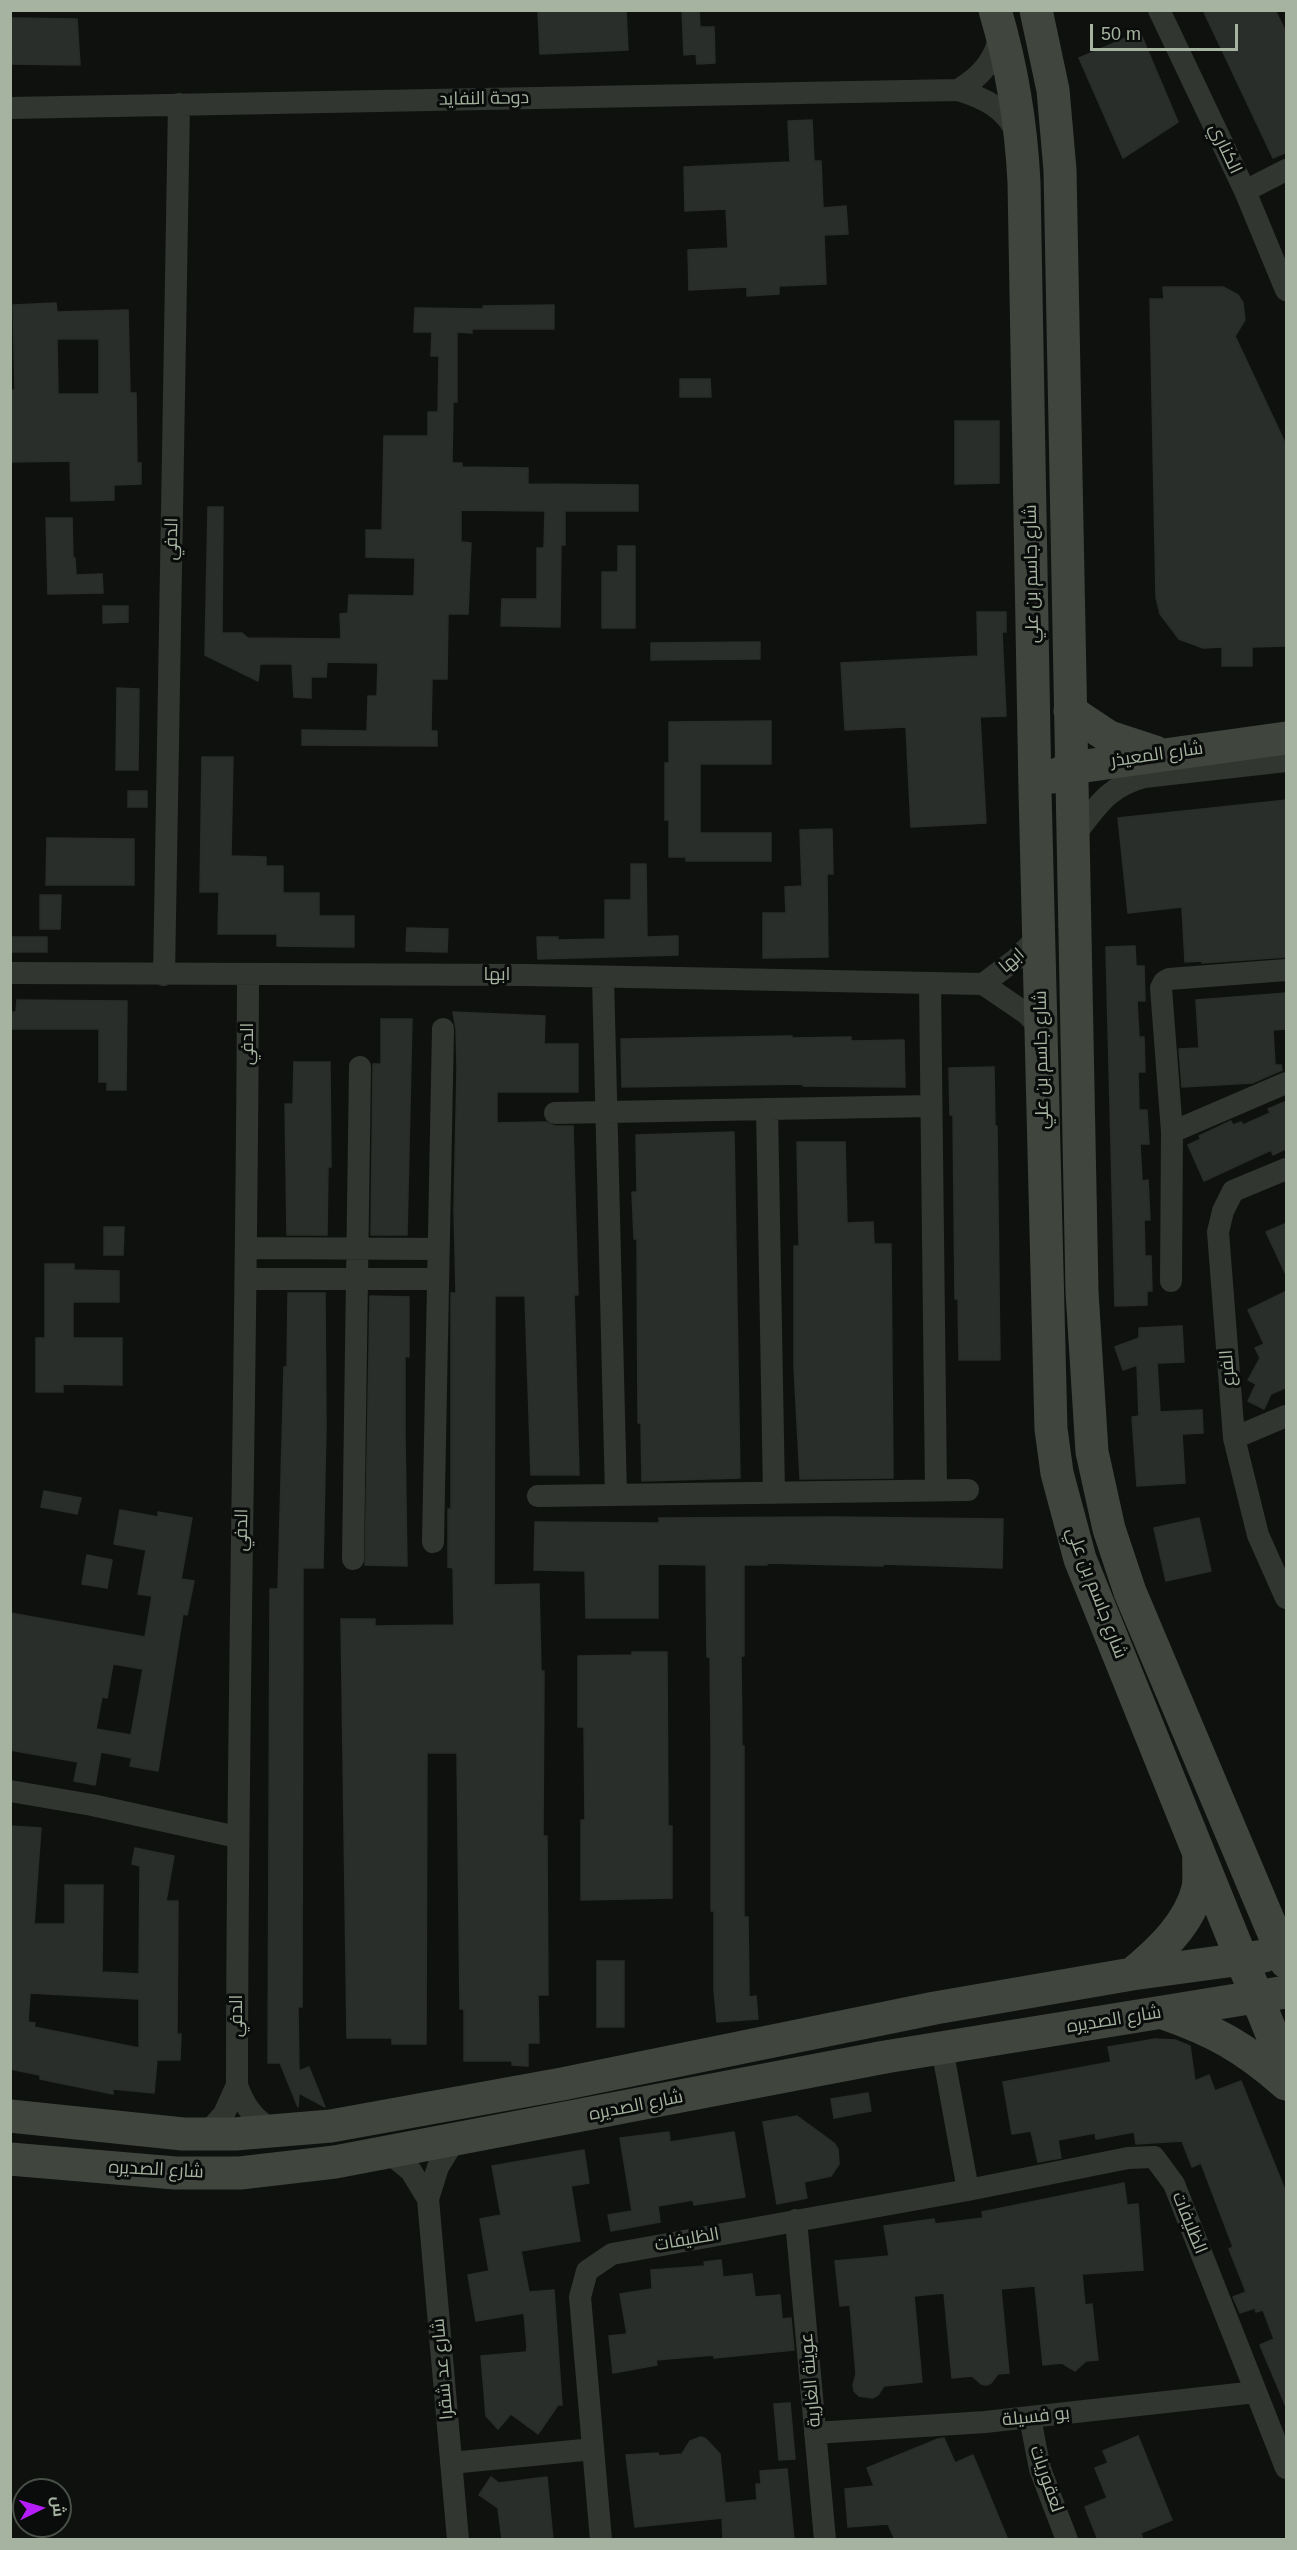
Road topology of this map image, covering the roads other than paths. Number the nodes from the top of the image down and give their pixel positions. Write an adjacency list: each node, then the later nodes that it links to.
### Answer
1 (1036, 10): 11 (street, شارع جاسم بن علي)
2 (1159, 10): 9 (street, الكناري)
3 (998, 20): 4 (street); 7 (street, شارع جاسم بن علي)
4 (958, 90): 5 (street, دوحة النفايد); 7 (street, دوحة النفايد)
5 (179, 104): 6 (street, دوحة النفايد); 21 (street, الدفي)
6 (10, 108)
7 (1023, 145): 16 (street, شارع جاسم بن علي)
8 (1287, 170): 9 (street)
9 (1245, 191): 10 (street, الكناري)
10 (1287, 290)
11 (1070, 711): 13 (street); 15 (street, شارع جاسم بن علي)
12 (1287, 738): 13 (street, شارع المعيذر)
13 (1162, 754): 15 (street, شارع المعيذر)
14 (1287, 761): 17 (street, شارع المعيذر)
15 (1071, 768): 16 (street, شارع المعيذر); 17 (street, شارع جاسم بن علي)
16 (1035, 791): 18 (street, شارع جاسم بن علي)
17 (1074, 836): 55 (street, شارع جاسم بن علي)
18 (1039, 936): 25 (street, ابها); 27 (street, شارع جاسم بن علي)
19 (1287, 970): 34 (street)
20 (10, 973): 21 (street, ابها)
21 (164, 975): 22 (street, ابها)
22 (248, 975): 23 (street, ابها); 36 (street, الدفي)
23 (603, 977): 24 (street, ابها); 32 (street)
24 (930, 983): 25 (street, ابها); 30 (street)
25 (982, 984): 27 (street, ابها)
26 (443, 1029): 38 (street)
27 (1041, 1029): 56 (street, شارع جاسم بن علي)
28 (360, 1067): 37 (street)
29 (1287, 1083): 34 (street)
30 (931, 1106): 31 (street); 45 (street)
31 (767, 1109): 32 (street); 47 (street)
32 (607, 1112): 33 (street); 48 (street)
33 (555, 1113)
34 (1172, 1132): 42 (street)
35 (1287, 1169): 44 (street, الفرع)
36 (248, 1248): 37 (street); 39 (street, الدفي)
37 (357, 1249): 38 (street); 40 (street)
38 (438, 1249): 41 (street)
39 (247, 1279): 40 (street); 54 (street, الدفي)
40 (357, 1279): 41 (street); 51 (street)
41 (438, 1279): 50 (street)
42 (1171, 1281)
43 (1287, 1416): 44 (street)
44 (1234, 1438): 52 (street, الفرع)
45 (936, 1490): 46 (street); 47 (street)
46 (968, 1490)
47 (774, 1493): 48 (street)
48 (616, 1495): 49 (street)
49 (538, 1496)
50 (433, 1542)
51 (353, 1559)
52 (1287, 1598)
53 (10, 1791): 54 (street)
54 (237, 1837): 66 (street, الدفي)
55 (1234, 1840): 57 (street); 58 (street, شارع جاسم بن علي)
56 (1199, 1849): 59 (street, شارع جاسم بن علي); 60 (street)
57 (1287, 1897)
58 (1285, 1956): 59 (street, شارع الصديره)
59 (1242, 1959): 60 (street, شارع الصديره); 61 (street, شارع جاسم بن علي)
60 (1132, 1974): 68 (street, شارع الصديره)
61 (1272, 1995): 62 (street, شارع الصديره); 64 (street, شارع جاسم بن علي)
62 (1161, 2013): 63 (street, شارع الصديره); 65 (street)
63 (942, 2048): 70 (street, شارع الصديره); 73 (street)
64 (1287, 2069)
65 (1287, 2084)
66 (237, 2085): 68 (street, الدفي); 69 (street, الدفي)
67 (10, 2116): 69 (street, شارع الصديره)
68 (273, 2131): 69 (street, شارع الصديره)
69 (206, 2134)
70 (454, 2141): 71 (street, شارع الصديره); 74 (street, شارع عد شقرا)
71 (388, 2153): 72 (street, شارع الصديره); 74 (street, شارع عد شقرا)
72 (10, 2159)
73 (968, 2190): 75 (street, الظليفات); 76 (street, الظليفات)
74 (428, 2199): 80 (street, شارع عد شقرا)
75 (796, 2220): 78 (street, عوينة الغارية); 79 (street, الظليفات)
76 (1256, 2392): 77 (street, بو فسيلة); 81 (street, الظليفات)
77 (1030, 2418): 78 (street, بو فسيلة); 85 (street, لعقوريات)
78 (815, 2433): 84 (street, عوينة الغارية)
79 (593, 2449): 80 (street); 83 (street, الظليفات)
80 (451, 2463): 82 (street, شارع عد شقرا)
81 (1287, 2468)
82 (458, 2540)
83 (601, 2540)
84 (825, 2540)
85 (1067, 2540)

